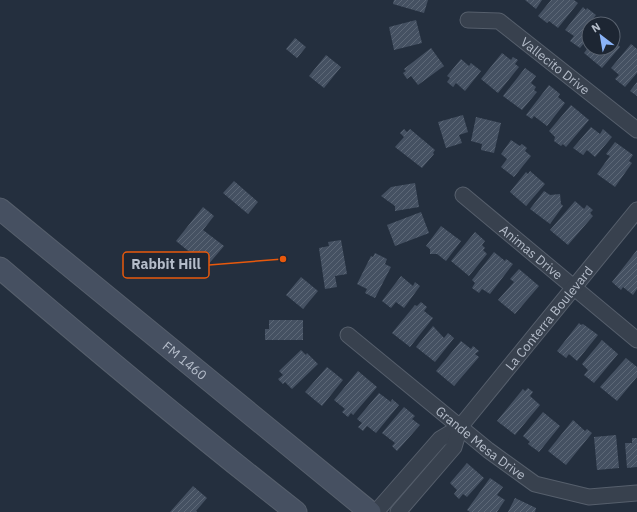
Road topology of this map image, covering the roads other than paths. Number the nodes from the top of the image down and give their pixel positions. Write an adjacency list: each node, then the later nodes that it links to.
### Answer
1 (468, 20): 2 (street, Vallecito Drive)
2 (637, 130)
3 (463, 195): 7 (street, Animas Drive)
4 (0, 209): 13 (main road, FM 1460 / FM 1460)
5 (637, 210): 7 (street, La Conterra Boulevard)
6 (0, 268): 12 (main road)
7 (574, 288): 9 (street, Animas Drive); 10 (street, La Conterra Boulevard)
8 (348, 335): 10 (street, Grande Mesa Drive)
9 (637, 340)
10 (460, 427): 11 (street, Grande Mesa Drive); 14 (street, La Conterra Boulevard); 15 (street, La Conterra Boulevard)
11 (637, 493)
12 (296, 512)
13 (370, 512)
14 (376, 512)
15 (398, 512)

